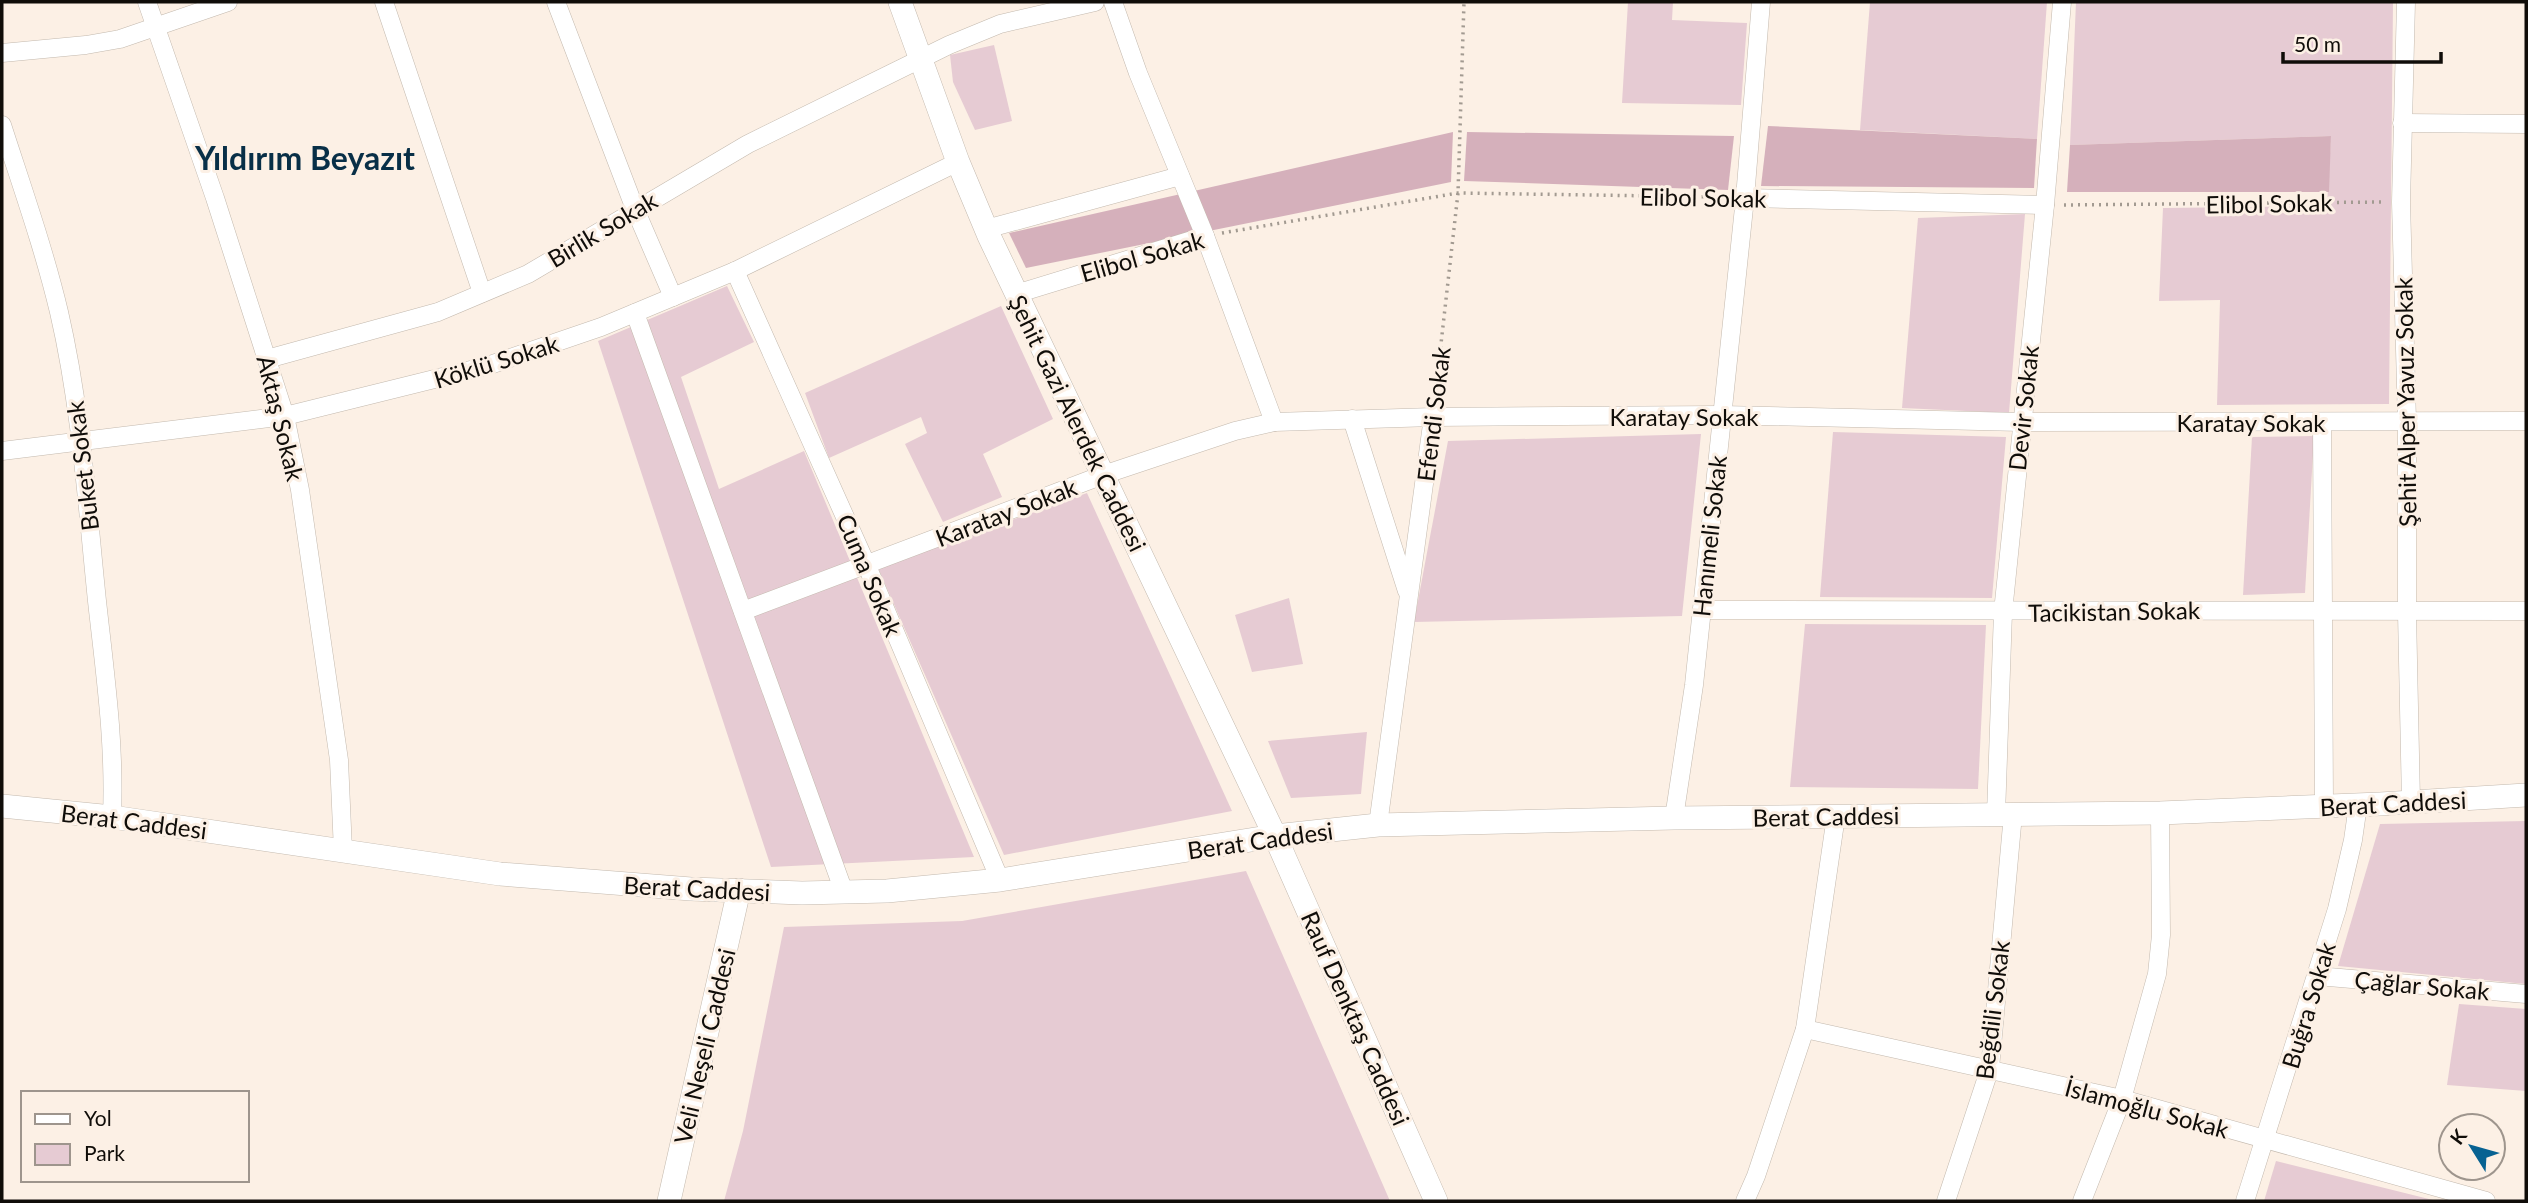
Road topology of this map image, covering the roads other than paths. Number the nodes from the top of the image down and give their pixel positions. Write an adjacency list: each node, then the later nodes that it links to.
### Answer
1 (147, 2): 11 (street, Aktaş Sokak)
2 (228, 2): 11 (street)
3 (384, 2): 25 (street)
4 (556, 2): 21 (street)
5 (900, 2): 13 (street, Şehit Gazi Alerdek Caddesi)
6 (1095, 2): 13 (street, Birlik Sokak)
7 (1113, 2): 18 (street)
8 (1761, 2): 19 (street, Hanımeli Sokak)
9 (2062, 2): 20 (street, Devir Sokak)
10 (2406, 2): 14 (street, Şehit Alper Yavuz Sokak)
11 (155, 28): 12 (street); 29 (street, Aktaş Sokak)
12 (2, 53)
13 (921, 59): 17 (street, Şehit Gazi Alerdek Caddesi); 21 (street, Birlik Sokak)
14 (2402, 123): 15 (street); 38 (street, Şehit Alper Yavuz Sokak)
15 (2526, 124)
16 (2, 125): 39 (street, Buket Sokak)
17 (958, 162): 22 (street, Şehit Gazi Alerdek Caddesi); 24 (street, Köklü Sokak)
18 (1181, 176): 22 (street); 23 (street)
19 (1745, 198): 20 (street, Elibol Sokak); 30 (street, Hanımeli Sokak)
20 (2045, 205): 36 (street, Devir Sokak)
21 (635, 209): 25 (street, Birlik Sokak); 27 (street)
22 (986, 229): 26 (street, Şehit Gazi Alerdek Caddesi)
23 (1205, 236): 26 (street, Elibol Sokak); 35 (street)
24 (735, 271): 27 (street, Köklü Sokak); 42 (street, Cuma Sokak)
25 (482, 293): 29 (street, Birlik Sokak)
26 (1016, 293): 41 (street, Şehit Gazi Alerdek Caddesi)
27 (673, 297): 28 (street, Köklü Sokak)
28 (635, 313): 31 (street, Köklü Sokak); 45 (street)
29 (267, 359): 31 (street, Aktaş Sokak)
30 (1721, 415): 32 (street, Karatay Sokak); 36 (street, Karatay Sokak); 44 (street, Hanımeli Sokak)
31 (285, 416): 39 (street, Köklü Sokak); 62 (street, Aktaş Sokak)
32 (1433, 416): 33 (street, Karatay Sokak); 43 (street, Efendi Sokak)
33 (1352, 419): 35 (street, Karatay Sokak); 43 (street)
34 (2526, 421): 38 (street, Karatay Sokak)
35 (1274, 422): 41 (street, Karatay Sokak)
36 (2021, 422): 37 (street, Karatay Sokak); 47 (street, Devir Sokak)
37 (2322, 422): 38 (street, Karatay Sokak); 48 (street)
38 (2407, 422): 49 (street, Şehit Alper Yavuz Sokak)
39 (80, 441): 40 (street, Köklü Sokak); 58 (street, Buket Sokak)
40 (2, 451)
41 (1103, 475): 42 (street, Karatay Sokak); 61 (street, Şehit Gazi Alerdek Caddesi)
42 (867, 566): 45 (street, Karatay Sokak); 63 (street, Cuma Sokak)
43 (1409, 598): 60 (street, Efendi Sokak)
44 (1702, 610): 47 (street, Tacikistan Sokak); 59 (street, Hanımeli Sokak)
45 (743, 611): 65 (street)
46 (2526, 611): 49 (street, Tacikistan Sokak)
47 (2003, 612): 48 (street, Tacikistan Sokak); 56 (street, Devir Sokak)
48 (2322, 612): 49 (street, Tacikistan Sokak); 54 (street)
49 (2407, 613): 51 (street, Şehit Alper Yavuz Sokak)
50 (2526, 795): 51 (street, Berat Caddesi)
51 (2411, 802): 52 (street, Berat Caddesi)
52 (2358, 805): 54 (street, Berat Caddesi); 66 (street, Buğra Sokak)
53 (2, 806): 58 (street, Berat Caddesi)
54 (2324, 807): 55 (street, Berat Caddesi)
55 (2160, 813): 56 (street, Berat Caddesi); 70 (street)
56 (2004, 814): 57 (street, Berat Caddesi); 69 (street, Beğdili Sokak)
57 (1836, 816): 59 (street, Berat Caddesi); 68 (street)
58 (112, 817): 62 (street, Berat Caddesi)
59 (1674, 818): 60 (street, Berat Caddesi)
60 (1378, 825): 61 (street, Berat Caddesi)
61 (1276, 835): 63 (street, Berat Caddesi); 73 (street, Rauf Denktaş Caddesi)
62 (343, 851): 64 (street, Berat Caddesi)
63 (1000, 880): 65 (street, Berat Caddesi)
64 (739, 890): 65 (street, Berat Caddesi); 72 (street, Veli Neşeli Caddesi)
65 (844, 891)
66 (2317, 976): 67 (street, Çağlar Sokak); 71 (street, Buğra Sokak)
67 (2526, 994)
68 (1805, 1029): 69 (street, İslamoğlu Sokak); 74 (street)
69 (1990, 1068): 70 (street, İslamoğlu Sokak); 75 (street, Beğdili Sokak)
70 (2122, 1099): 71 (street, İslamoğlu Sokak); 76 (street)
71 (2265, 1140): 77 (street, Buğra Sokak); 78 (street, İslamoğlu Sokak)
72 (669, 1201)
73 (1436, 1201)
74 (1745, 1201)
75 (1946, 1201)
76 (2082, 1201)
77 (2245, 1201)
78 (2481, 1201)

